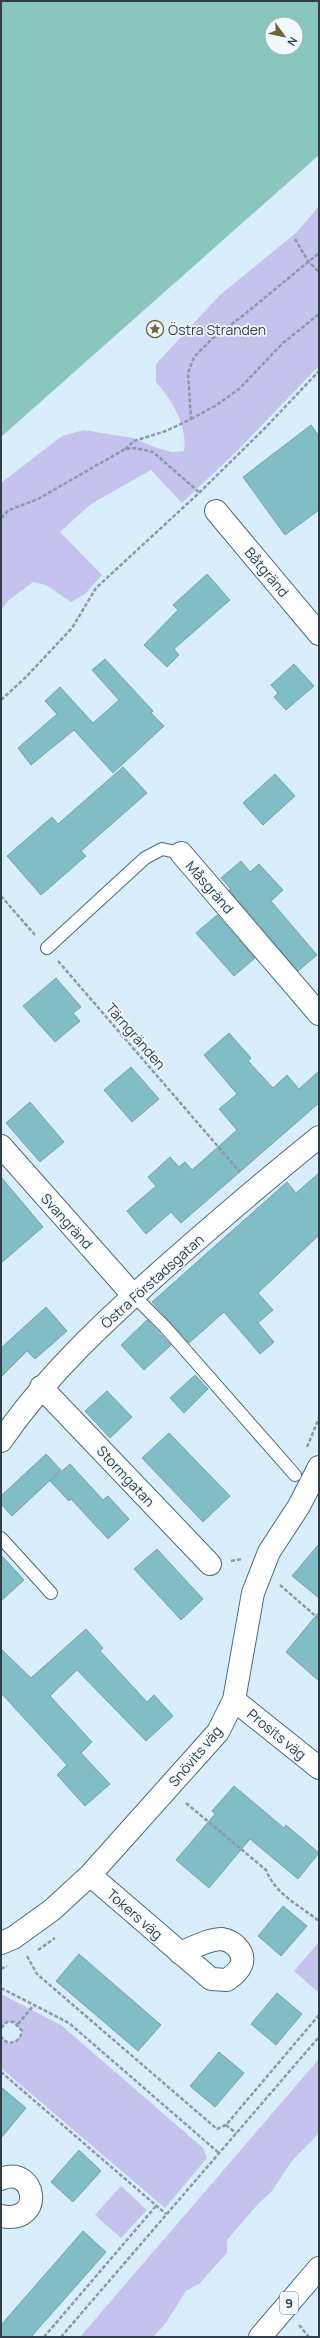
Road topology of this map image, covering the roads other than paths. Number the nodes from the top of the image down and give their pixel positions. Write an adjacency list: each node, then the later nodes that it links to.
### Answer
1 (216, 511): 2 (street, Båtgränd)
2 (318, 629)
3 (181, 853): 4 (lane, Måsgränd); 5 (street, Måsgränd)
4 (47, 948)
5 (319, 1014)
6 (319, 1137): 8 (street, Östra Förstadsgatan)
7 (1, 1146): 8 (street, Svangränd)
8 (134, 1295): 9 (street, Östra Förstadsgatan); 12 (lane)
9 (41, 1387): 10 (street, Östra Förstadsgatan); 14 (street, Stormgatan)
10 (1, 1441)
11 (319, 1467): 16 (street, Snövits väg)
12 (295, 1474)
13 (1, 1538): 15 (lane)
14 (210, 1564)
15 (51, 1593)
16 (234, 1700): 17 (street, Prosits väg); 18 (street, Snövits väg)
17 (319, 1768)
18 (90, 1876): 19 (street, Snövits väg); 20 (street, Tokers väg)
19 (1, 1943)
20 (180, 1953)
21 (1, 2180): 22 (street)
22 (1, 2216)
23 (319, 2268): 24 (street, 9)
24 (260, 2337)

